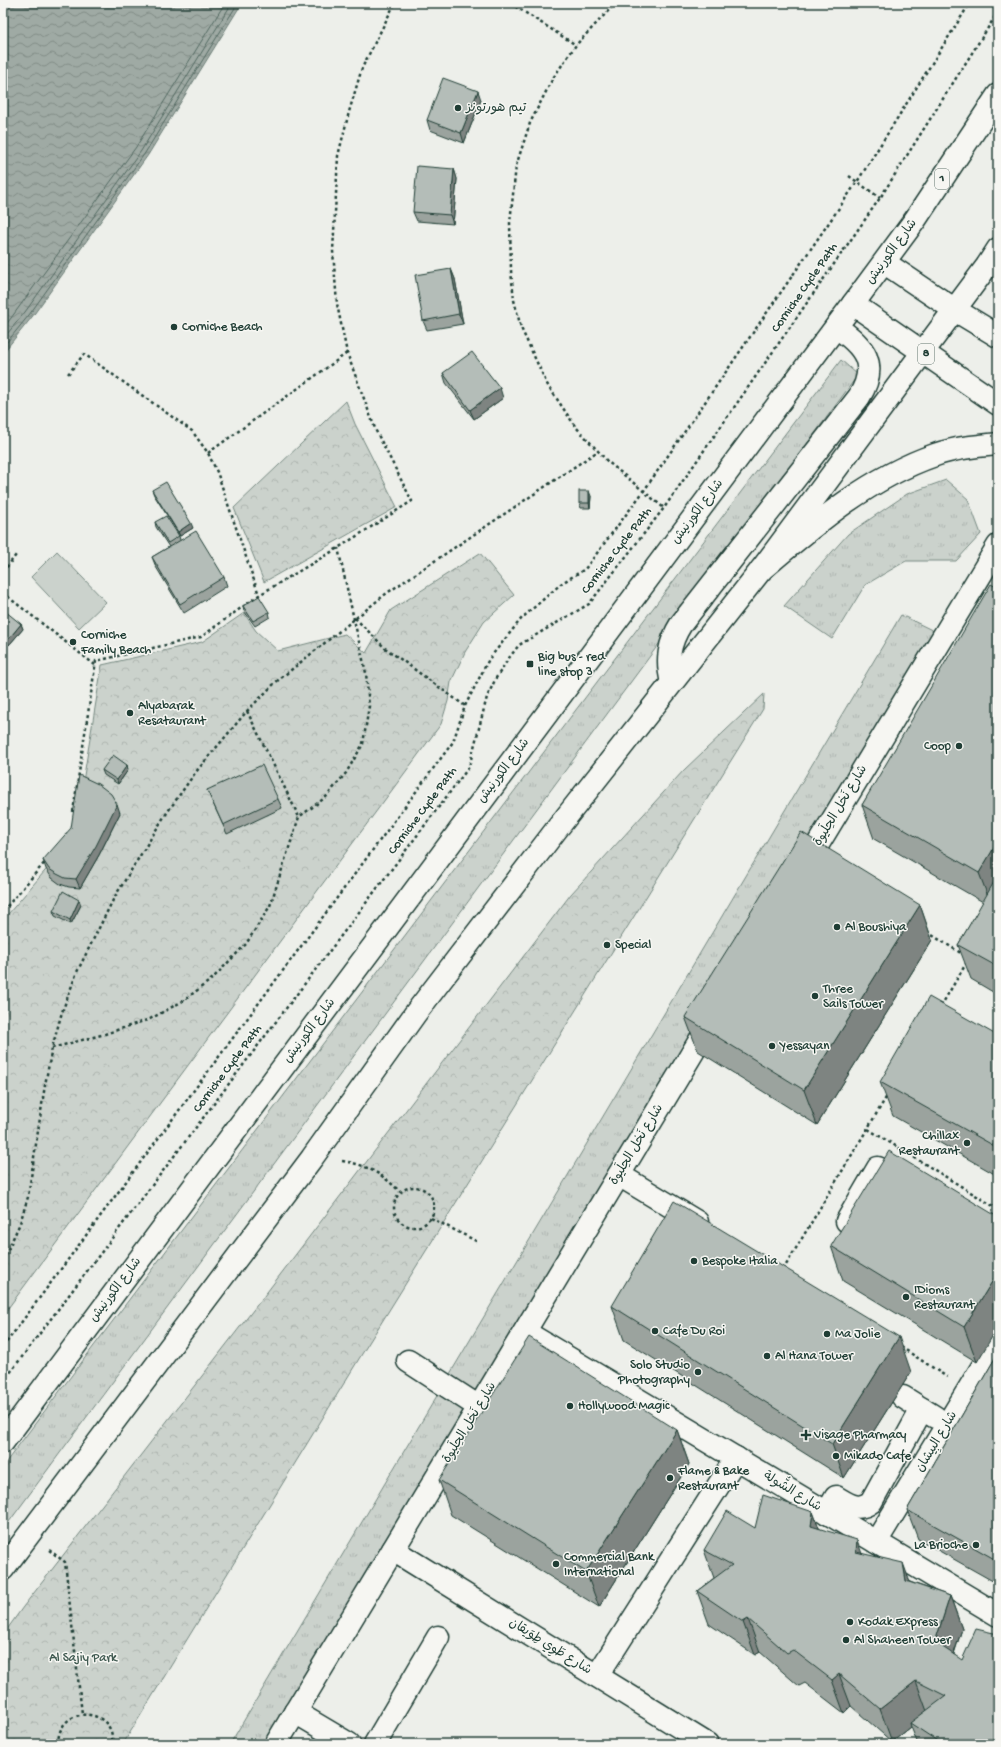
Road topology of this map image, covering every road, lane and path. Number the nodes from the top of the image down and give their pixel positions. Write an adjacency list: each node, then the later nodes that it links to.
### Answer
1 (395, 3): 18 (path)
2 (510, 3): 6 (path)
3 (618, 3): 6 (path)
4 (970, 3): 9 (path)
5 (998, 12): 10 (path, Corniche Cycle Path)
6 (576, 45): 22 (path)
7 (998, 95): 12 (main road, شارع الكورنيش / 1)
8 (849, 176): 9 (path)
9 (857, 182): 10 (path); 24 (path)
10 (880, 198): 25 (path, Corniche Cycle Path)
11 (998, 249): 14 (main road)
12 (885, 263): 13 (main road, شارع الكورنيش / 1); 14 (main road)
13 (853, 304): 15 (main road, شارع الكورنيش / 1); 17 (main road, 8)
14 (955, 310): 16 (main road); 17 (main road)
15 (836, 328): 35 (main road); 71 (main road, شارع الكورنيش / 1)
16 (998, 336)
17 (924, 352): 20 (main road, 8); 29 (main road)
18 (347, 353): 23 (path); 27 (path)
19 (68, 374): 23 (path)
20 (998, 404)
21 (998, 444): 29 (main road)
22 (598, 451): 24 (path); 33 (path)
23 (208, 453): 32 (path)
24 (643, 492): 25 (path); 36 (path)
25 (664, 508): 65 (path, Corniche Cycle Path)
26 (998, 546): 41 (main road, شارع نَخل الحِلَيوة)
27 (338, 548): 32 (path); 33 (path)
28 (16, 555): 30 (path)
29 (761, 570): 35 (main road)
30 (3, 572)
31 (3, 593): 34 (path)
32 (259, 595): 34 (path)
33 (354, 618): 36 (path); 37 (path); 38 (path)
34 (95, 665): 39 (path)
35 (672, 682): 49 (main road)
36 (465, 706): 63 (path)
37 (247, 710): 38 (path); 46 (path)
38 (299, 817): 46 (path)
39 (72, 818)
40 (49, 857): 42 (path)
41 (794, 885)
42 (3, 911)
43 (923, 929): 45 (path)
44 (721, 1006): 51 (main road, شارع نَخل الحِلَيوة)
45 (937, 1013)
46 (52, 1048): 58 (path)
47 (888, 1095): 48 (path)
48 (868, 1129): 53 (path); 59 (path)
49 (312, 1158): 52 (path); 74 (main road)
50 (878, 1168): 55 (main road)
51 (619, 1175): 56 (main road); 60 (main road, شارع نَخل الحِلَيوة)
52 (400, 1192): 54 (path); 54 (path)
53 (998, 1209)
54 (431, 1218): 57 (path)
55 (847, 1221)
56 (714, 1232)
57 (478, 1242)
58 (3, 1261)
59 (781, 1273)
60 (525, 1332): 68 (main road, شارع نَخل الحِلَيوة); 72 (main road, شارع الشُّولة)
61 (998, 1341): 66 (main road, شارع البِيشان)
62 (897, 1345): 66 (path)
63 (3, 1346)
64 (408, 1361): 68 (main road)
65 (3, 1382)
66 (969, 1390): 70 (main road, شارع البِيشان)
67 (903, 1397): 69 (main road)
68 (479, 1407): 76 (main road, شارع نَخل الحِلَيوة)
69 (922, 1409): 70 (main road); 73 (main road)
70 (948, 1425): 75 (main road, شارع البِيشان)
71 (3, 1442)
72 (736, 1458): 73 (main road, شارع الشُّولة); 80 (main road)
73 (827, 1512): 75 (main road, شارع الشُّولة)
74 (29, 1535): 77 (main road); 82 (path)
75 (876, 1542): 78 (main road, شارع الشُّولة)
76 (393, 1550): 80 (main road, شارع طَوِي طِوَيقان); 81 (main road, شارع نَخل الحِلَيوة)
77 (3, 1569)
78 (998, 1615)
79 (438, 1637): 87 (main road)
80 (597, 1676): 88 (main road, شارع طَوِي طِوَيقان)
81 (295, 1712): 85 (main road, شارع نَخل الحِلَيوة); 86 (main road)
82 (82, 1714): 83 (path); 84 (path)
83 (58, 1744)
84 (112, 1744)
85 (276, 1744)
86 (349, 1744)
87 (375, 1744)
88 (707, 1744)

